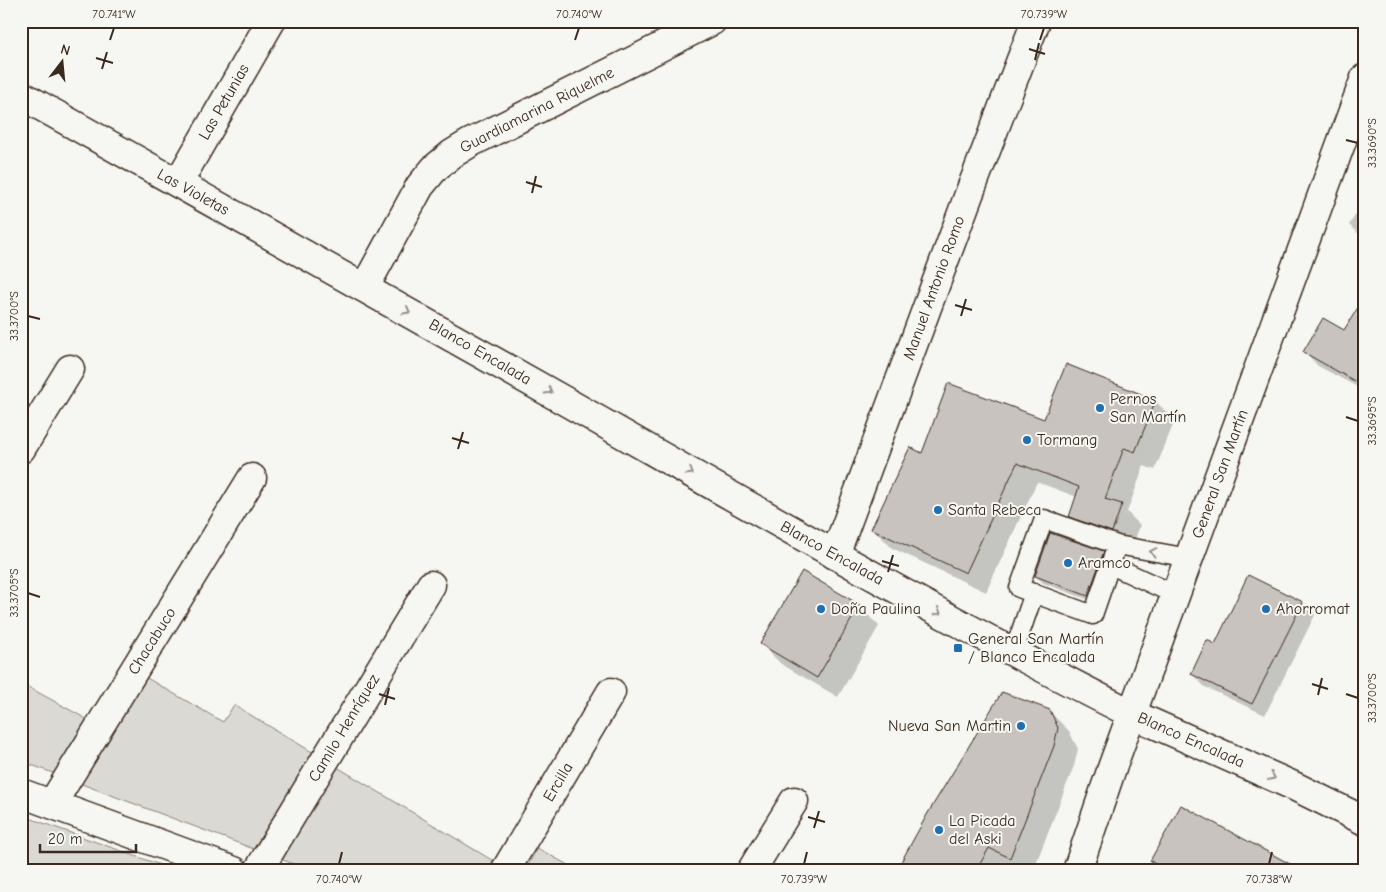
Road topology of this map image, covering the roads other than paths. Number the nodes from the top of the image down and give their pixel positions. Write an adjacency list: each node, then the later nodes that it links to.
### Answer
1 (712, 21): 7 (street, Guardiamarina Riquelme)
2 (1036, 21): 12 (street, Manuel Antonio Romo)
3 (264, 24): 6 (street, Las Petunias)
4 (1365, 78): 13 (street, General San Martín)
5 (21, 95): 6 (street, Las Violetas)
6 (178, 184): 7 (street, Las Violetas)
7 (365, 287): 12 (street, Blanco Encalada, one-way to 12)
8 (70, 369): 9 (street)
9 (21, 449)
10 (252, 478): 23 (street, Chacabuco)
11 (1117, 545): 13 (lane, one-way to 11); 14 (lane); 16 (lane)
12 (835, 555): 18 (street, Blanco Encalada, one-way to 18)
13 (1189, 558): 17 (street, General San Martín)
14 (1111, 565): 16 (lane); 17 (lane)
15 (431, 585): 26 (street, Camilo Henríquez)
16 (1034, 594): 18 (lane)
17 (1176, 595): 20 (street, General San Martín)
18 (1013, 654): 20 (street, Blanco Encalada)
19 (611, 692): 27 (street, Ercilla)
20 (1132, 714): 24 (street, Blanco Encalada, one-way to 24); 29 (street, General San Martín)
21 (21, 793): 23 (street)
22 (794, 801): 28 (street)
23 (52, 804): 25 (street)
24 (1365, 821)
25 (234, 871)
26 (258, 871)
27 (505, 871)
28 (751, 871)
29 (1077, 871)

